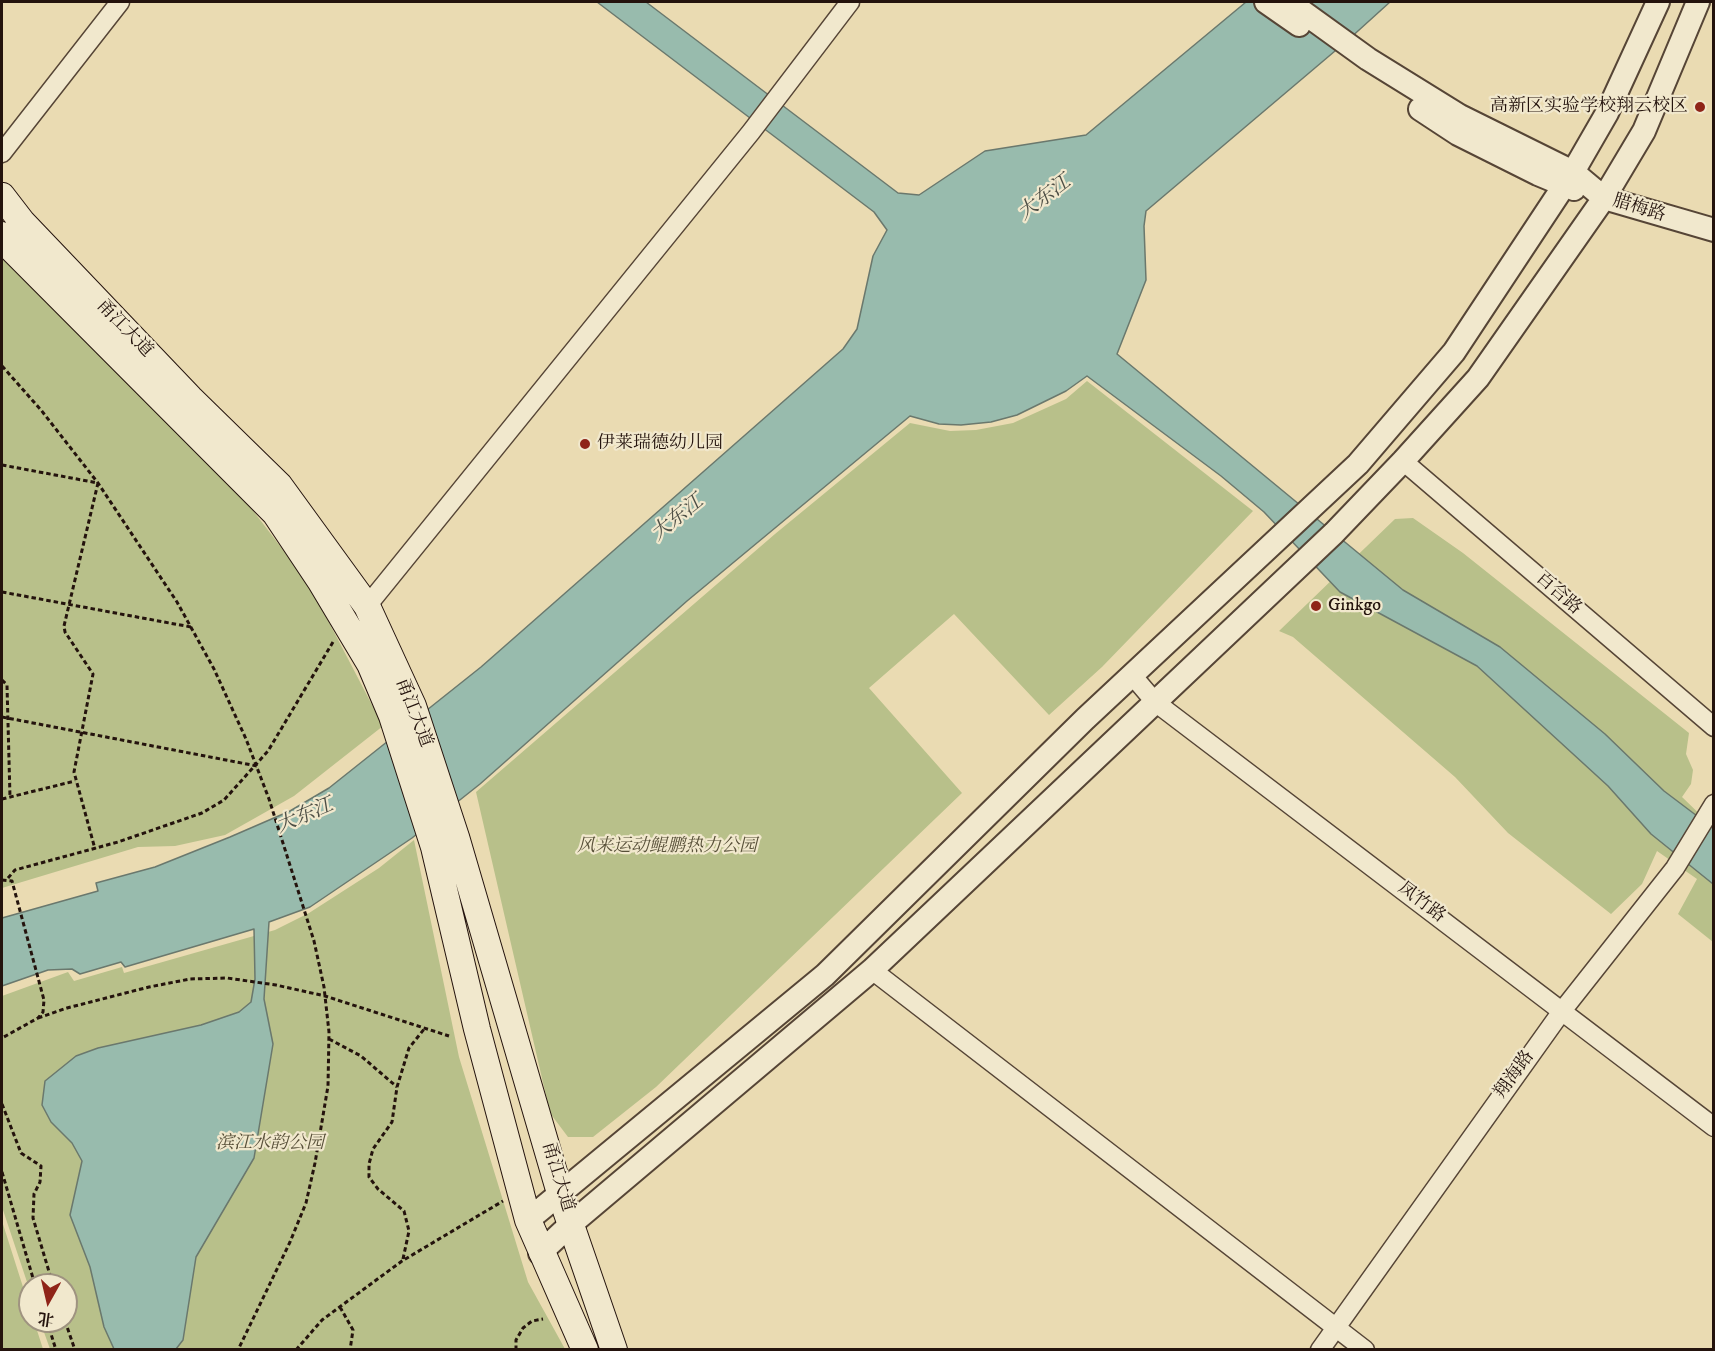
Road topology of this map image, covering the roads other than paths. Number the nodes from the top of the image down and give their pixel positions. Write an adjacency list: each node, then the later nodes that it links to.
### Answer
1 (120, 2): 8 (street)
2 (850, 2): 15 (street)
3 (1266, 2): 7 (street)
4 (1289, 2): 7 (street)
5 (1658, 2): 9 (street)
6 (1698, 2): 11 (street)
7 (1362, 63): 9 (street, 腊梅路)
8 (2, 153)
9 (1567, 179): 11 (street, 腊梅路); 16 (street)
10 (2, 196): 15 (main road, 甬江大道)
11 (1604, 198): 12 (street, 腊梅路); 14 (street)
12 (1713, 230)
13 (2, 235): 18 (main road, 甬江大道)
14 (1403, 461): 17 (street); 19 (street, 百合路)
15 (368, 606): 18 (main road, 甬江大道)
16 (1132, 675): 17 (street, 凤竹路); 25 (street)
17 (1155, 702): 22 (street); 23 (street, 凤竹路)
18 (408, 727): 21 (main road, 甬江大道)
19 (1713, 727)
20 (1712, 808): 23 (street, 翔海路)
21 (445, 842): 25 (main road, 甬江大道); 26 (main road, 甬江大道)
22 (872, 970): 27 (street); 29 (street)
23 (1562, 1011): 24 (street, 凤竹路); 29 (street, 翔海路)
24 (1713, 1127)
25 (560, 1193): 26 (street); 27 (main road, 甬江大道)
26 (528, 1220): 28 (main road, 甬江大道)
27 (571, 1224): 28 (street); 31 (main road, 甬江大道)
28 (540, 1253): 30 (main road, 甬江大道)
29 (1335, 1327): 32 (street, 翔海路); 33 (street)
30 (585, 1350)
31 (614, 1350)
32 (1320, 1350)
33 (1365, 1350)

